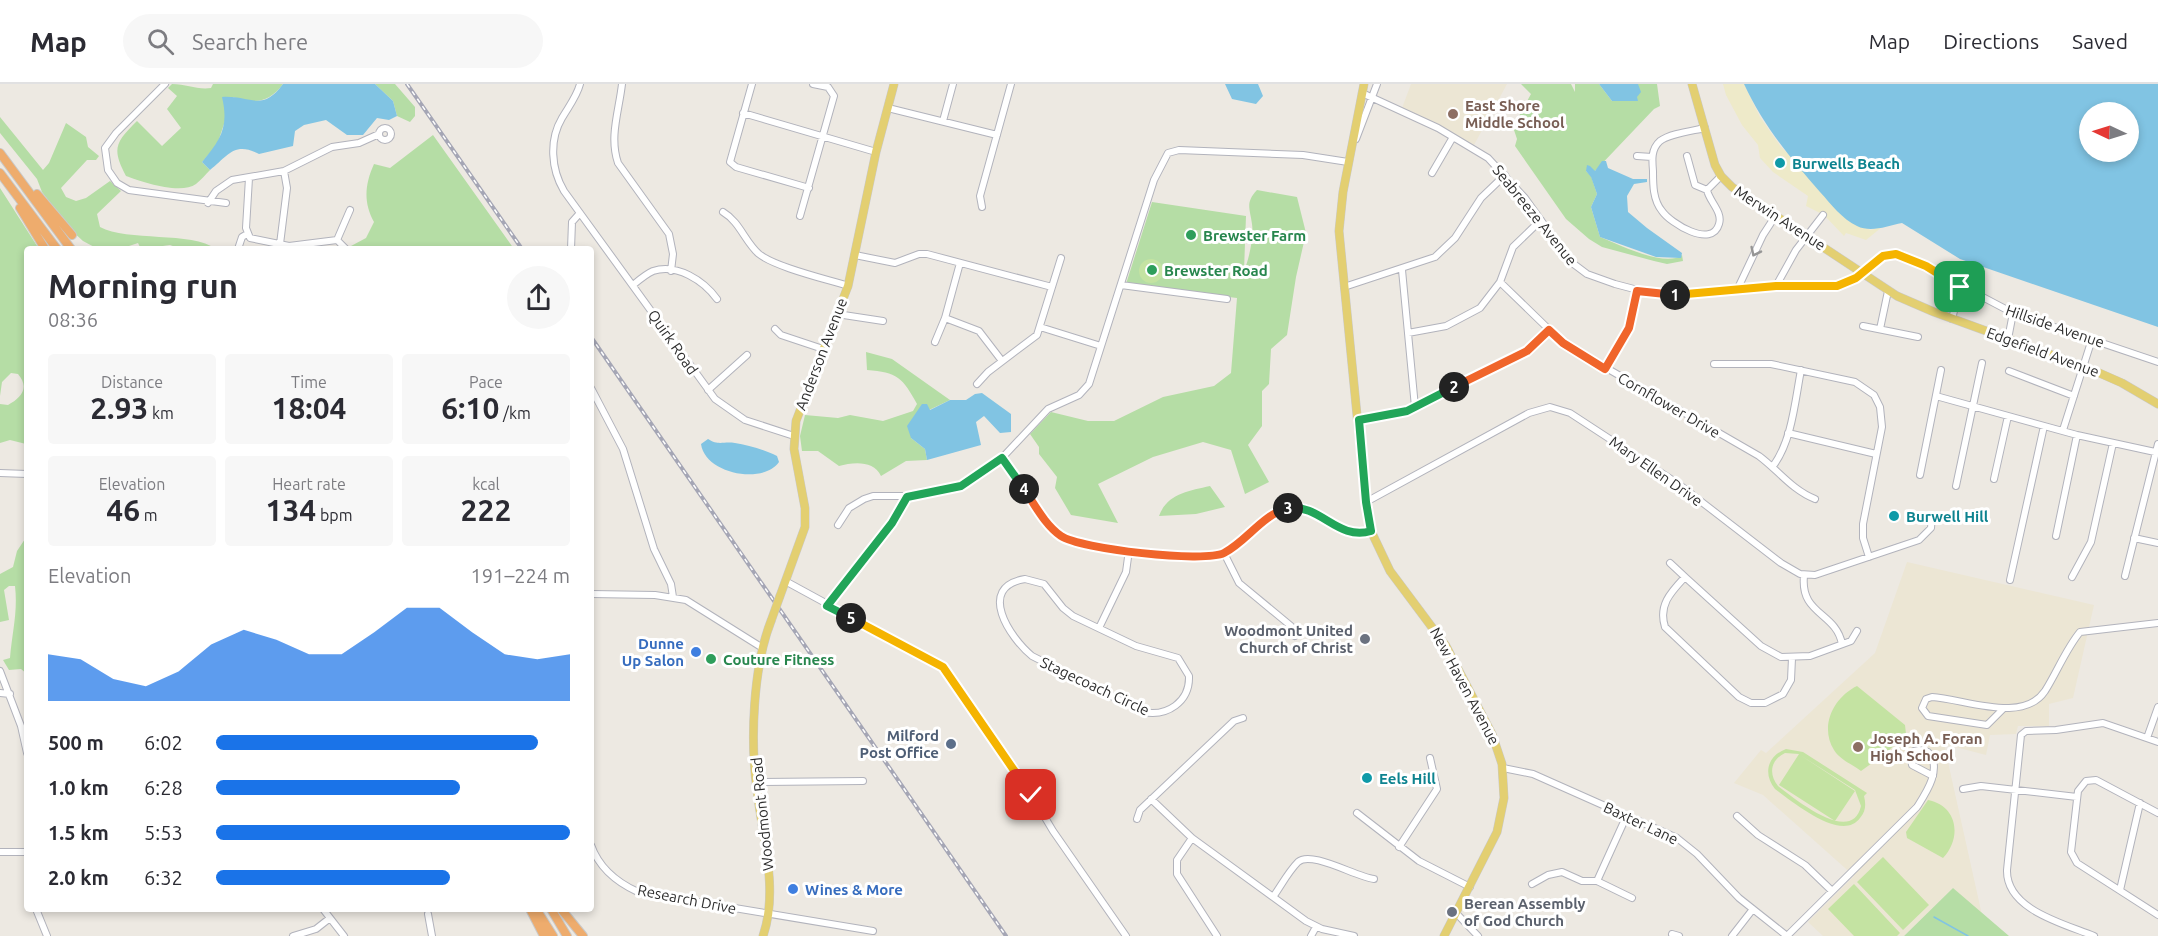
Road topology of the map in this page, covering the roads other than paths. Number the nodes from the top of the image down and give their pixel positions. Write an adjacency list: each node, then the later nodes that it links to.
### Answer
1 (165, 84): 36 (street)
2 (580, 84): 41 (street, Quirk Road)
3 (622, 84): 62 (street)
4 (752, 84): 15 (street)
5 (813, 84): 20 (street)
6 (894, 84): 14 (main road, Anderson Avenue)
7 (953, 84): 16 (street)
8 (1011, 84): 19 (street)
9 (1364, 84): 12 (main road, New Haven Avenue)
10 (1377, 84): 13 (street)
11 (1692, 84): 17 (main road, Merwin Avenue)
12 (1362, 93): 13 (street, Seabreeze Avenue); 27 (main road, New Haven Avenue)
13 (1372, 96): 21 (street, Seabreeze Avenue); 27 (street)
14 (888, 108): 16 (street); 22 (main road, Anderson Avenue)
15 (743, 113): 20 (street); 34 (street)
16 (943, 121): 19 (street)
17 (1705, 128): 26 (street); 32 (main road, Merwin Avenue)
18 (379, 134): 28 (street)
19 (997, 135): 38 (street)
20 (823, 136): 22 (street); 34 (street)
21 (1453, 136): 30 (street); 31 (street, Seabreeze Avenue)
22 (876, 152): 58 (main road, Anderson Avenue)
23 (2, 155): 47 (highway); 53 (highway)
24 (1636, 156): 26 (street)
25 (1687, 156): 35 (street)
26 (1652, 157): 35 (street)
27 (1349, 158): 66 (street); 70 (main road, New Haven Avenue)
28 (284, 171): 33 (street); 50 (street)
29 (0, 173): 51 (highway); 52 (highway)
30 (1432, 173)
31 (1505, 175): 45 (street, Seabreeze Avenue); 61 (street)
32 (1721, 176): 35 (street); 43 (main road, Merwin Avenue)
33 (249, 178): 36 (street); 46 (street)
34 (808, 188): 44 (street)
35 (1707, 189)
36 (208, 203): 37 (street)
37 (226, 203)
38 (982, 207)
39 (350, 210): 49 (street)
40 (723, 212): 67 (street)
41 (580, 213): 57 (street); 65 (street, Quirk Road)
42 (1823, 214): 48 (street)
43 (1776, 215): 48 (main road, Merwin Avenue); 72 (street, one-way to 72)
44 (800, 216)
45 (1541, 220): 64 (street); 73 (street, Seabreeze Avenue)
46 (247, 234): 50 (street); 54 (street)
47 (72, 235)
48 (1806, 235): 63 (main road, Merwin Avenue); 68 (street)
49 (337, 240): 55 (street); 56 (street)
50 (280, 244): 55 (street)
51 (43, 246)
52 (55, 246)
53 (69, 246)
54 (239, 246)
55 (316, 246)
56 (343, 246)
57 (571, 246)
58 (855, 255): 60 (street); 67 (main road, Anderson Avenue)
59 (1061, 258): 69 (street)
60 (960, 263): 69 (street); 79 (street)
61 (1402, 270): 70 (street); 87 (street)
62 (671, 271): 65 (street); 75 (street)
63 (1861, 273): 68 (street, Seabreeze Avenue); 71 (street, Hillside Avenue); 74 (main road, Edgefield Avenue)
64 (1500, 282): 86 (street, Cornflower Drive); 87 (street)
65 (633, 285): 105 (street, Quirk Road)
66 (1121, 285): 76 (street); 92 (street)
67 (848, 286): 78 (main road, Anderson Avenue)
68 (1776, 286): 72 (street, Seabreeze Avenue)
69 (1052, 287): 83 (street)
70 (1344, 287): 113 (main road, New Haven Avenue)
71 (1960, 287): 77 (street, Hillside Avenue); 80 (street)
72 (1737, 290): 73 (street, Seabreeze Avenue)
73 (1637, 291): 100 (street)
74 (1888, 291): 80 (main road, Edgefield Avenue); 85 (street)
75 (717, 299)
76 (1227, 299)
77 (2013, 313): 89 (street); 90 (street, Hillside Avenue)
78 (837, 314): 81 (street); 93 (main road, Anderson Avenue)
79 (945, 318): 91 (street); 95 (street)
80 (1952, 319): 89 (main road, Edgefield Avenue)
81 (883, 321)
82 (1863, 326): 85 (street)
83 (1040, 327): 92 (street); 95 (street)
84 (775, 329): 93 (street)
85 (1880, 329): 88 (street)
86 (1549, 330): 100 (street, Cornflower Drive); 111 (street)
87 (1408, 333): 111 (street)
88 (1918, 337)
89 (2008, 339): 99 (main road, Edgefield Avenue)
90 (2092, 339): 96 (street, Hillside Avenue); 99 (street)
91 (935, 342)
92 (1101, 346): 123 (street)
93 (823, 349): 118 (main road, Anderson Avenue)
94 (747, 354): 105 (street)
95 (1002, 361): 104 (street)
96 (2158, 362)
97 (1982, 363): 110 (street)
98 (1714, 364): 101 (street)
99 (2083, 366): 108 (street); 109 (main road, Edgefield Avenue)
100 (1605, 369): 124 (street, Cornflower Drive)
101 (1802, 370): 116 (street); 122 (street)
102 (1941, 370): 107 (street)
103 (2008, 371): 108 (street)
104 (977, 384)
105 (708, 390): 118 (street, Quirk Road)
106 (594, 394): 150 (street)
107 (1936, 396): 110 (street); 127 (street)
108 (2074, 396): 115 (street)
109 (2158, 404)
110 (1973, 406): 112 (street); 129 (street)
111 (1415, 407): 113 (street)
112 (2008, 416): 114 (street); 128 (street)
113 (1359, 420): 132 (main road, New Haven Avenue)
114 (2044, 426): 115 (street); 147 (street)
115 (2063, 430): 117 (street)
116 (1788, 433): 122 (street); 124 (street)
117 (2078, 435): 119 (street); 136 (street)
118 (794, 436): 148 (main road, Anderson Avenue)
119 (2113, 443): 121 (street); 146 (street)
120 (2158, 444): 121 (street)
121 (2155, 452): 137 (street)
122 (1876, 454): 141 (street)
123 (1002, 458): 130 (street); 139 (street)
124 (1773, 466): 131 (street, Cornflower Drive)
125 (0, 473): 126 (street)
126 (24, 474)
127 (1920, 475)
128 (1994, 479)
129 (1956, 486)
130 (907, 497): 134 (street); 151 (street)
131 (1815, 499)
132 (1366, 502): 135 (main road, New Haven Avenue); 143 (street, Mary Ellen Drive)
133 (1932, 515): 141 (street)
134 (838, 525)
135 (1371, 531): 140 (street); 170 (main road, New Haven Avenue)
136 (2056, 536)
137 (2134, 538): 138 (street); 144 (street)
138 (2158, 543)
139 (1130, 550): 140 (street); 154 (street)
140 (1224, 553): 156 (street)
141 (1869, 557): 143 (street)
142 (1670, 563): 145 (street)
143 (1804, 576): 157 (street)
144 (2125, 576)
145 (1684, 577): 159 (street); 159 (street)
146 (2072, 577)
147 (2010, 580)
148 (787, 582): 151 (street); 152 (main road, Anderson Avenue, bridge)
149 (594, 594): 150 (street)
150 (673, 597): 158 (street)
151 (827, 606): 220 (street)
152 (771, 621): 158 (main road, Woodmont Road)
153 (2158, 623): 164 (street)
154 (1099, 628): 154 (street, Stagecoach Circle)
155 (1857, 632): 157 (street)
156 (1295, 636)
157 (1842, 644): 159 (street)
158 (761, 647): 173 (main road, Woodmont Road)
159 (1792, 658)
160 (0, 671): 162 (street)
161 (0, 693): 162 (street)
162 (10, 694): 168 (street)
163 (2158, 707): 166 (street)
164 (2003, 709): 164 (street)
165 (1243, 718): 177 (street)
166 (2147, 738): 167 (street); 175 (street)
167 (2158, 742)
168 (24, 743)
169 (1430, 758): 185 (street)
170 (1503, 768): 181 (street, Baxter Lane); 192 (main road, New Haven Avenue)
171 (1933, 776): 171 (street); 194 (street)
172 (863, 781): 173 (street)
173 (756, 782): 205 (main road, Woodmont Road)
174 (1963, 789): 175 (street)
175 (2017, 790): 176 (street); 228 (street)
176 (2077, 797): 178 (street); 193 (street)
177 (1151, 799): 183 (street); 184 (street)
178 (2140, 803): 180 (street); 193 (street)
179 (1357, 813): 185 (street)
180 (2158, 813)
181 (1627, 815): 190 (street); 197 (street, Baxter Lane)
182 (1737, 816): 194 (street)
183 (1137, 819)
184 (1192, 838): 195 (street); 221 (street)
185 (1399, 847): 192 (street)
186 (594, 851): 205 (street, Research Drive)
187 (0, 852): 188 (street)
188 (24, 852)
189 (1374, 879): 195 (street)
190 (1598, 882): 191 (street); 196 (street)
191 (1532, 884)
192 (1470, 887): 204 (main road, New Haven Avenue)
193 (2120, 890): 207 (street)
194 (1832, 891): 227 (street)
195 (1273, 897): 209 (street)
196 (1632, 898)
197 (1753, 909): 226 (street); 227 (street, Baxter Lane)
198 (37, 912): 211 (street)
199 (325, 912): 208 (street)
200 (532, 912): 215 (highway)
201 (538, 912): 216 (highway)
202 (552, 912): 217 (highway)
203 (563, 912): 218 (highway)
204 (1456, 913): 224 (main road, New Haven Avenue); 225 (street)
205 (768, 914): 210 (street, Research Drive); 219 (main road, Woodmont Road)
206 (428, 915): 214 (street)
207 (2158, 915)
208 (330, 918): 212 (street); 213 (street)
209 (1316, 927): 222 (street); 223 (street)
210 (873, 931)
211 (47, 936)
212 (293, 936)
213 (344, 936)
214 (432, 936)
215 (544, 936)
216 (553, 936)
217 (567, 936)
218 (583, 936)
219 (763, 936)
220 (1126, 936)
221 (1217, 936)
222 (1311, 936)
223 (1354, 936)
224 (1444, 936)
225 (1478, 936)
226 (1732, 936)
227 (1787, 936)
228 (2094, 936)

